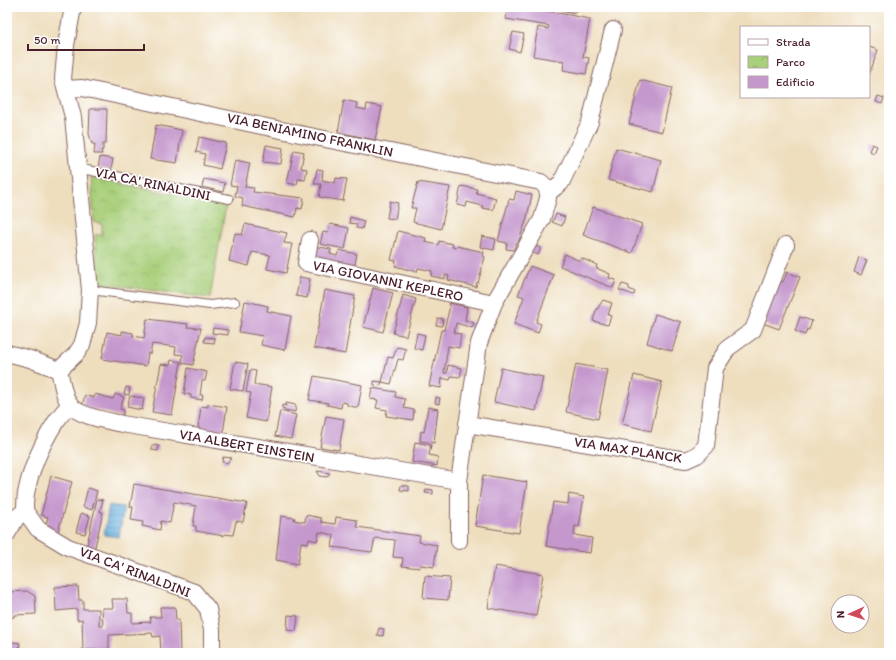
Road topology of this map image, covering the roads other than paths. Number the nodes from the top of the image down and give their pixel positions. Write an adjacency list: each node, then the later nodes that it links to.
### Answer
1 (73, 7): 3 (street, VIA CA' RINALDINI)
2 (613, 30): 5 (street)
3 (66, 89): 4 (street, VIA CA' RINALDINI); 5 (street, VIA BENIAMINO FRANKLIN)
4 (78, 170): 6 (lane, VIA CA' RINALDINI); 9 (street, VIA CA' RINALDINI)
5 (548, 193): 11 (street)
6 (228, 199)
7 (310, 240): 11 (street, VIA GIOVANNI KEPLERO)
8 (786, 245): 15 (street, VIA MAX PLANCK)
9 (90, 290): 10 (lane); 13 (street, VIA CA' RINALDINI)
10 (235, 302)
11 (494, 303): 15 (street)
12 (7, 353): 13 (street)
13 (59, 370): 14 (street)
14 (70, 405): 16 (street, VIA ALBERT EINSTEIN); 17 (street)
15 (467, 424): 16 (street)
16 (459, 481): 19 (street)
17 (25, 511): 18 (street); 20 (street, VIA CA' RINALDINI)
18 (7, 534)
19 (459, 541)
20 (212, 653)

